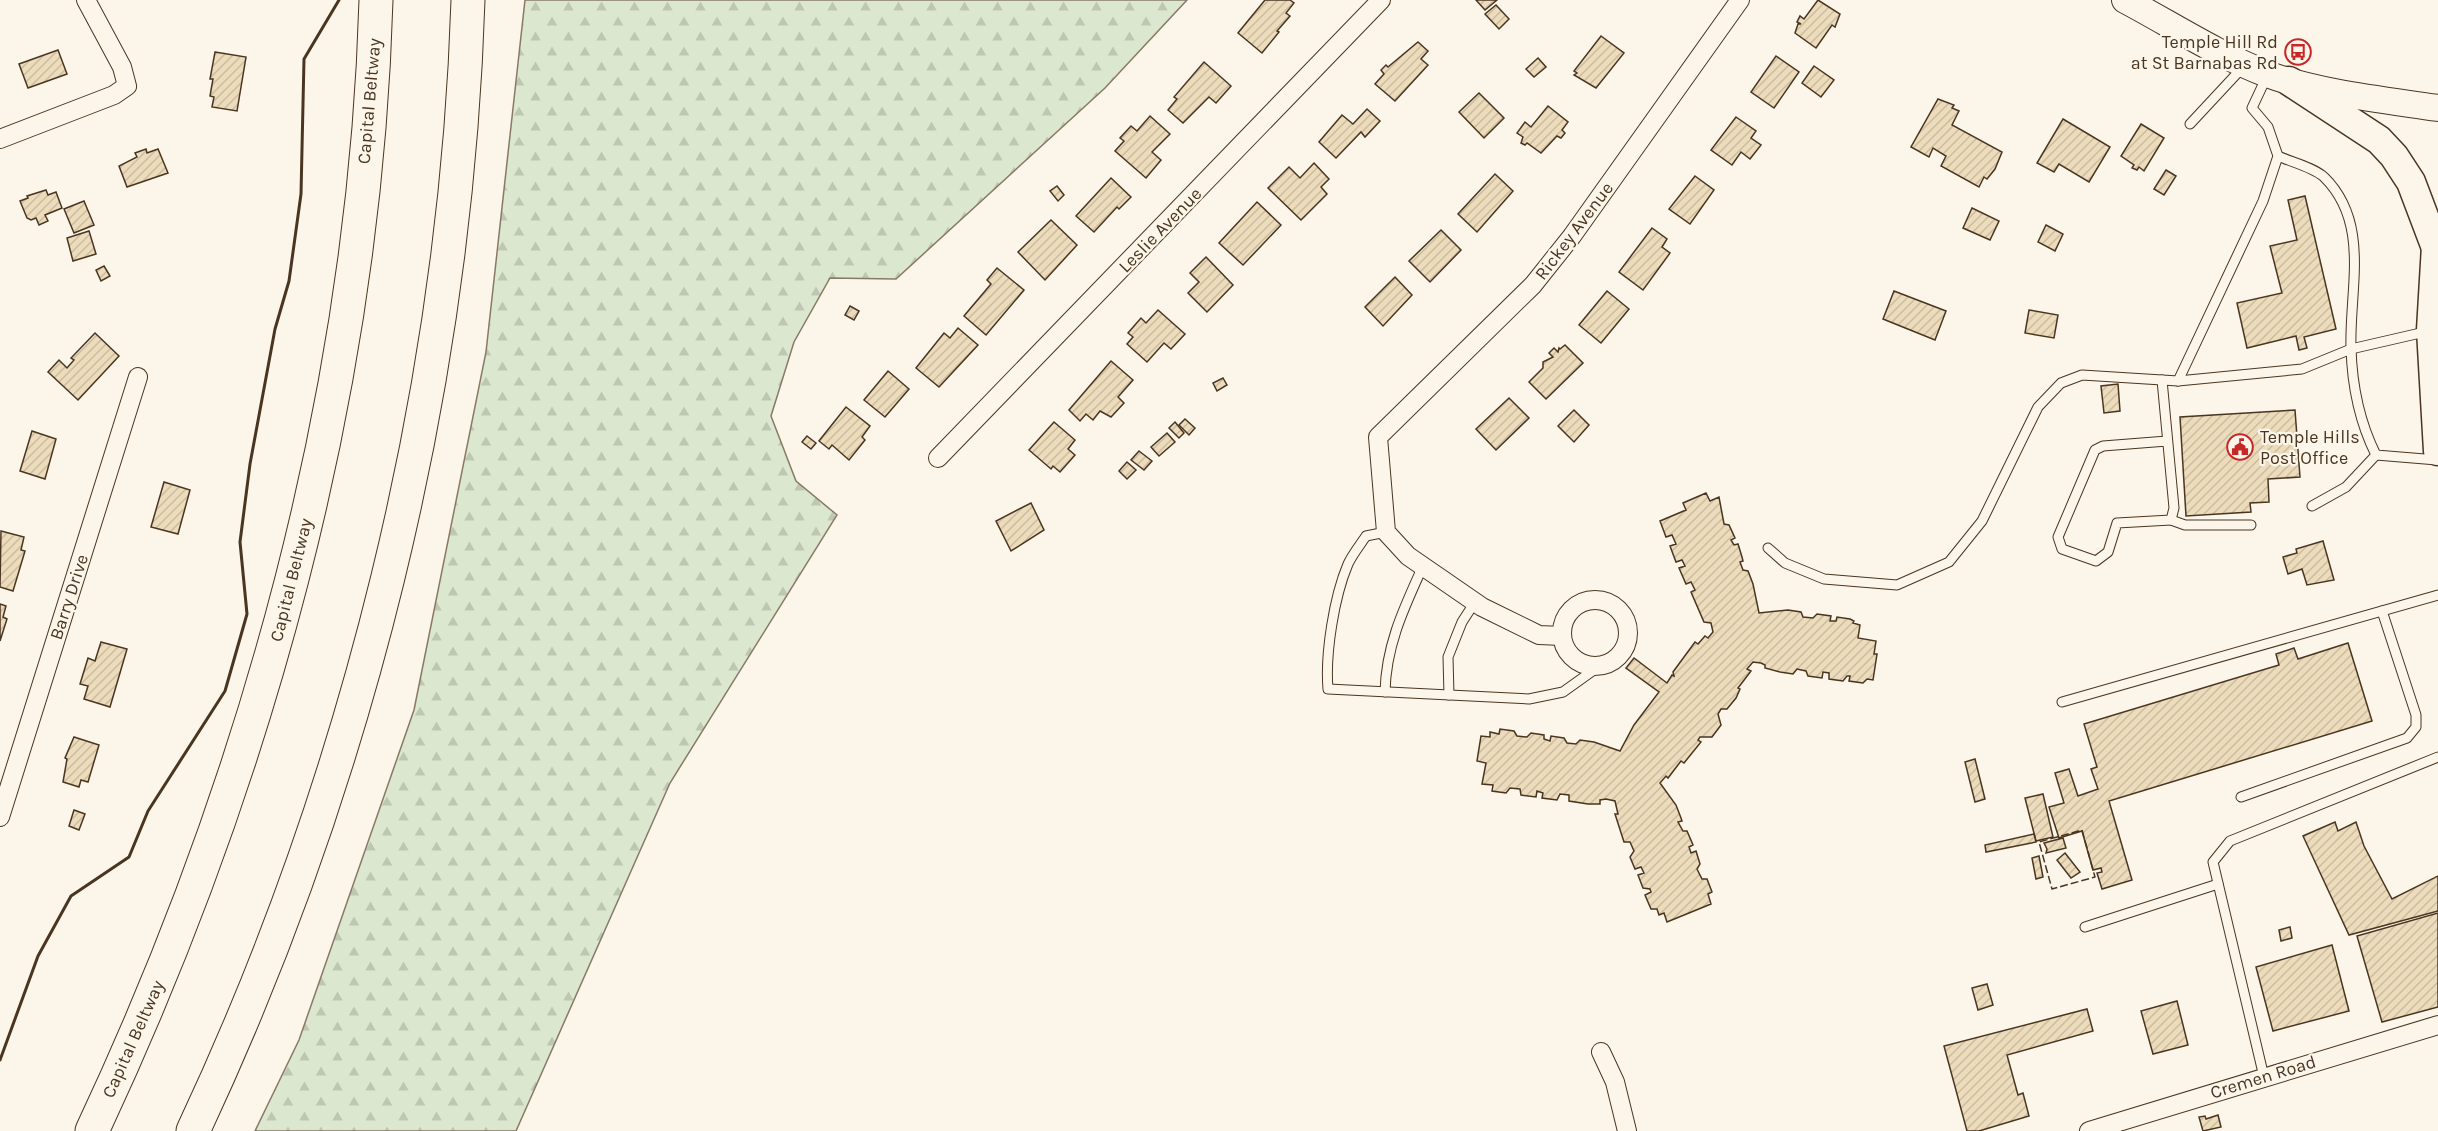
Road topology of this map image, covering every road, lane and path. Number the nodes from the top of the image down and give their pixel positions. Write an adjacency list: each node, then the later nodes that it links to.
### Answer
1 (86, 0): 10 (street)
2 (376, 0): 45 (highway, Capital Beltway)
3 (468, 0): 46 (highway)
4 (1381, 0): 21 (street, Leslie Avenue)
5 (1740, 0): 26 (street, Rickey Avenue)
6 (2125, 0): 7 (main road)
7 (2267, 73): 8 (main road); 9 (lane); 11 (lane); 12 (main road)
8 (2438, 108)
9 (2190, 124)
10 (0, 139)
11 (2278, 156): 14 (lane); 17 (lane)
12 (2437, 254): 13 (main road)
13 (2434, 338): 14 (lane); 19 (main road)
14 (2351, 349): 17 (lane); 20 (lane)
15 (138, 377): 39 (street, Barry Drive)
16 (2162, 380): 17 (lane); 18 (lane); 27 (lane)
17 (2178, 381)
18 (2167, 441): 24 (lane); 24 (lane)
19 (2438, 451)
20 (2376, 455): 22 (lane); 23 (lane)
21 (938, 458)
22 (2438, 460)
23 (2312, 506)
24 (2171, 520): 25 (lane)
25 (2251, 525)
26 (1386, 532): 28 (street); 34 (lane)
27 (1768, 549)
28 (1423, 566): 30 (street); 34 (lane)
29 (2438, 595): 31 (lane)
30 (1474, 602): 32 (street); 35 (lane)
31 (2382, 611): 36 (lane); 38 (lane)
32 (1562, 636): 33 (street); 33 (street)
33 (1598, 667): 35 (lane)
34 (1385, 692): 35 (lane)
35 (1449, 695)
36 (2062, 702)
37 (2438, 757): 40 (lane)
38 (2241, 797)
39 (2, 807)
40 (2218, 884): 41 (lane); 44 (lane)
41 (2085, 927)
42 (2438, 1025): 44 (street, Cremen Road)
43 (1601, 1052): 47 (street)
44 (2264, 1077): 48 (street, Cremen Road)
45 (92, 1131)
46 (193, 1131)
47 (1627, 1131)
48 (2089, 1131)

